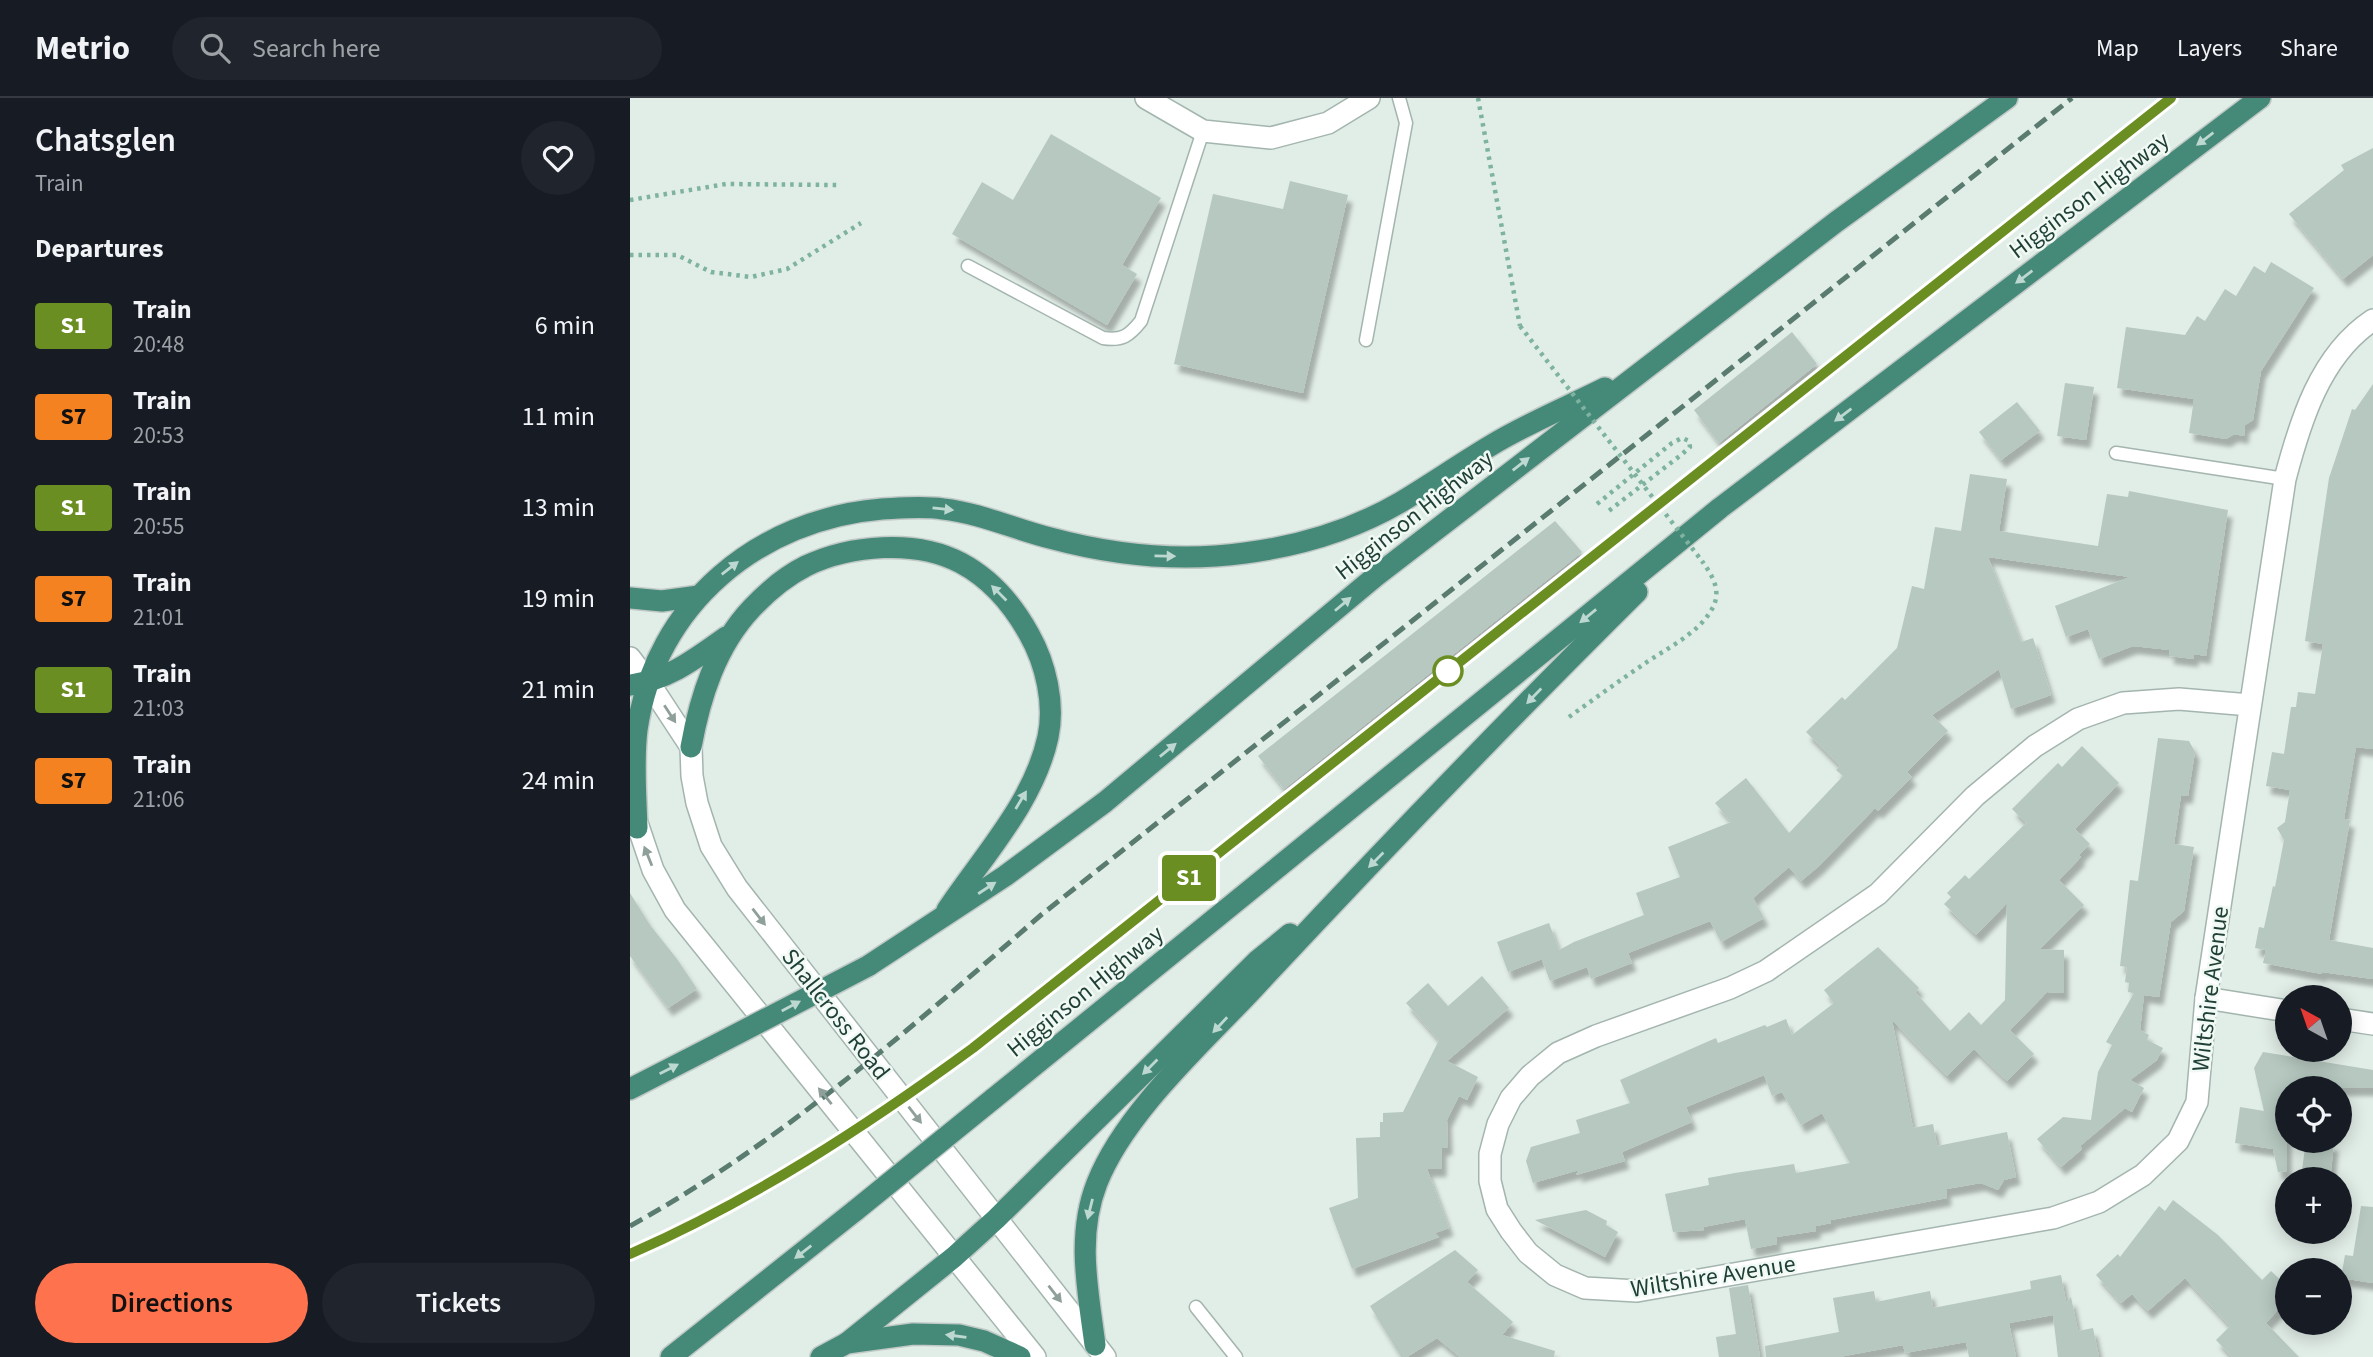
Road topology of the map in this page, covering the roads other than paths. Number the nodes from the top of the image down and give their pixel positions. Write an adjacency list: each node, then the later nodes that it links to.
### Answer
1 (1146, 98): 6 (street)
2 (1369, 98): 6 (street)
3 (1399, 98): 9 (lane)
4 (2007, 98): 10 (highway, Higginson Highway)
5 (2260, 98): 13 (highway, Higginson Highway, one-way to 13)
6 (1203, 131): 7 (lane)
7 (968, 266)
8 (2373, 320): 12 (street, Wiltshire Avenue)
9 (1366, 341)
10 (1647, 366): 14 (highway, one-way to 10); 24 (highway, Higginson Highway, one-way to 10)
11 (2116, 453): 12 (lane)
12 (2284, 479): 19 (street, Wiltshire Avenue)
13 (1720, 508): 23 (highway, one-way to 23); 35 (highway, Higginson Highway, one-way to 35, bridge)
14 (699, 596): 15 (highway); 18 (highway)
15 (630, 598)
16 (734, 632): 18 (highway); 20 (highway); 24 (highway, one-way to 16)
17 (630, 658): 18 (street, Shallcross Road)
18 (640, 684): 20 (street, Shallcross Road, one-way to 20); 22 (highway)
19 (2250, 705): 25 (street, Wiltshire Avenue); 25 (street, Wiltshire Avenue)
20 (691, 747): 30 (street, Shallcross Road, one-way to 30)
21 (630, 799): 22 (street)
22 (637, 828): 31 (street, one-way to 22)
23 (1346, 890): 30 (highway, one-way to 30); 34 (highway, one-way to 34)
24 (942, 918): 29 (highway, Higginson Highway, one-way to 24, bridge)
25 (2206, 998): 26 (street)
26 (2275, 1009)
27 (2352, 1020): 28 (street)
28 (2373, 1024)
29 (630, 1089)
30 (996, 1219): 31 (highway); 34 (street, Shallcross Road, one-way to 34)
31 (954, 1257): 33 (highway); 38 (street)
32 (1196, 1307): 39 (lane)
33 (847, 1343): 36 (highway); 37 (highway, one-way to 33)
34 (1100, 1351)
35 (671, 1357)
36 (821, 1357)
37 (1020, 1357)
38 (1035, 1357)
39 (1236, 1357)

